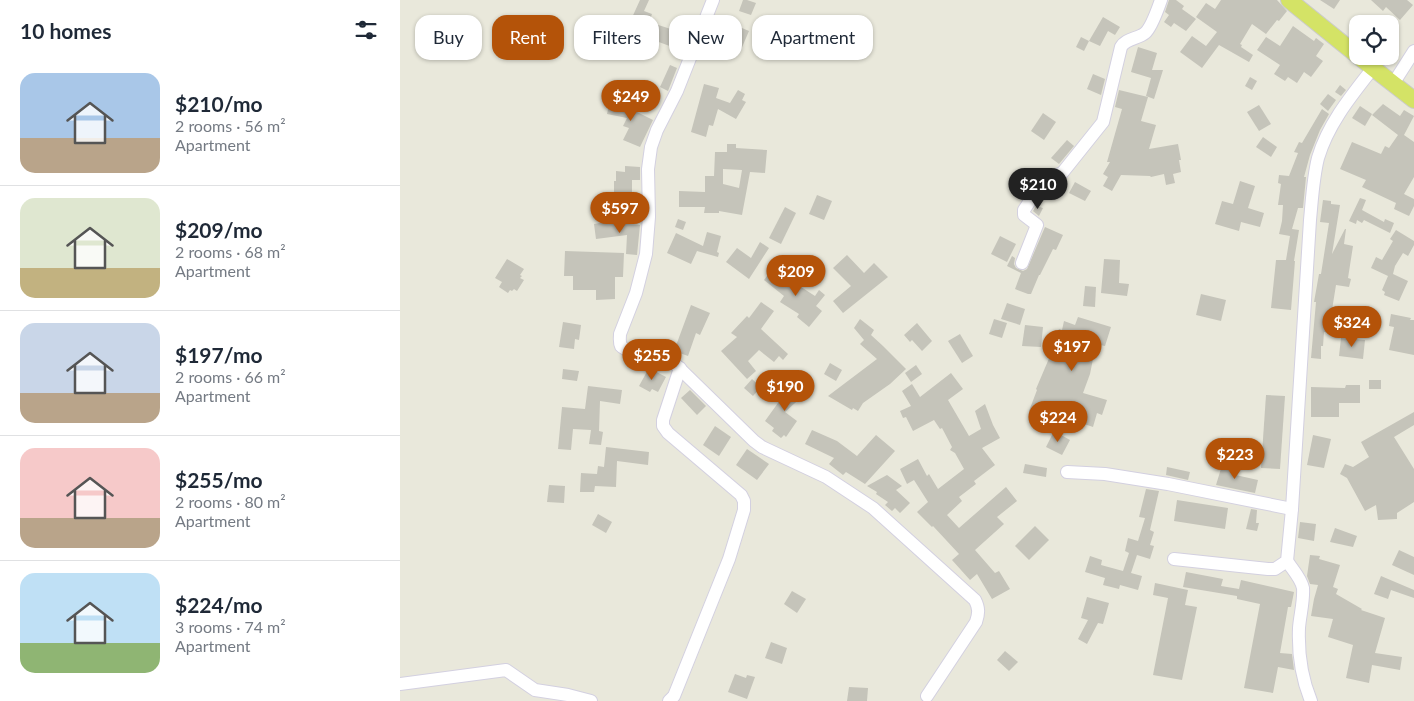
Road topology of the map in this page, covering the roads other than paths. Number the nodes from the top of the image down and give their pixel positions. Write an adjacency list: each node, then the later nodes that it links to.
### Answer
1 (713, 0): 9 (street)
2 (1161, 0): 8 (street)
3 (1289, 0): 5 (main road)
4 (1414, 51): 6 (street)
5 (1373, 68): 6 (main road); 11 (street)
6 (1393, 84): 7 (main road)
7 (1414, 100)
8 (1022, 264)
9 (680, 368): 15 (street); 17 (street)
10 (1067, 472): 11 (street)
11 (1292, 509): 13 (street)
12 (1174, 559): 13 (street)
13 (1287, 561): 18 (street)
14 (400, 684): 16 (street)
15 (926, 696)
16 (591, 701)
17 (669, 701)
18 (1311, 701)

